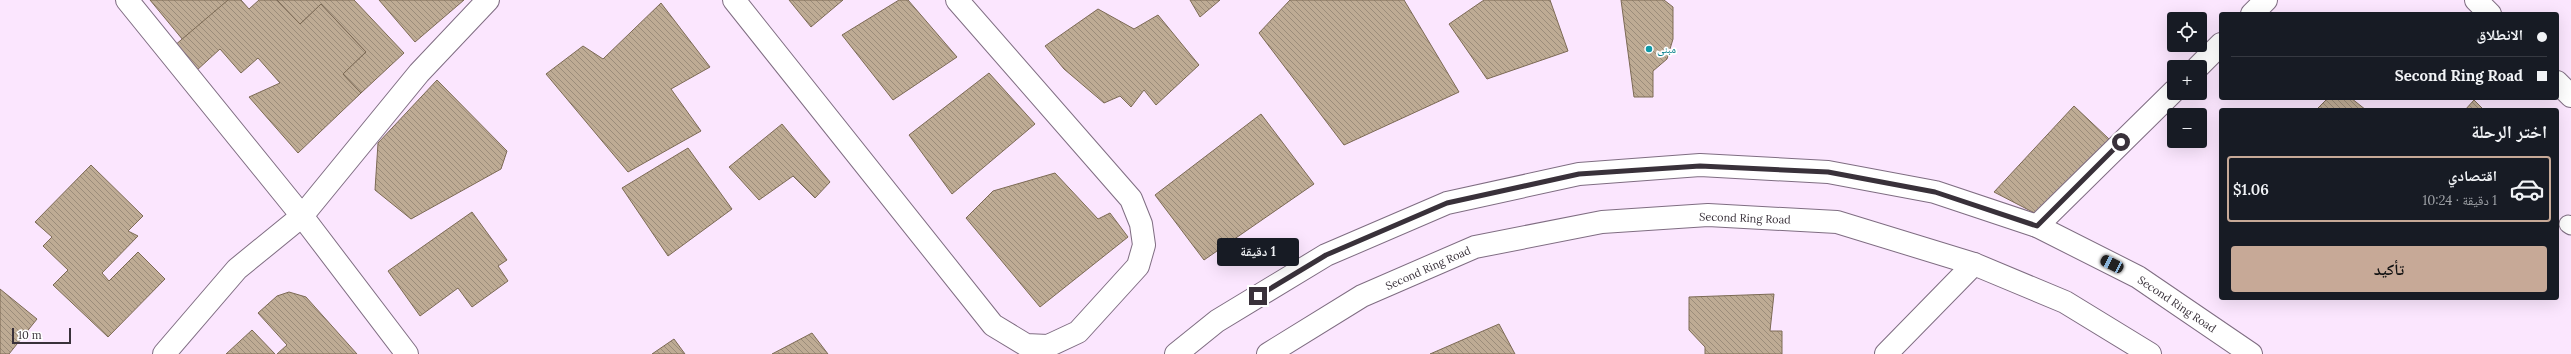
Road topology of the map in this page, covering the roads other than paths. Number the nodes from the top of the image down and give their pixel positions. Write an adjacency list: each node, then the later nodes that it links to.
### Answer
1 (127, 0): 14 (street)
2 (488, 0): 14 (street)
3 (734, 0): 4 (street)
4 (957, 0)
5 (2266, 0): 7 (street)
6 (2476, 0): 8 (street)
7 (2254, 12)
8 (2488, 12)
9 (2219, 46): 10 (street)
10 (2205, 60)
11 (2559, 84): 12 (street)
12 (2571, 96)
13 (2167, 98): 15 (street)
14 (302, 216): 17 (street); 18 (street)
15 (2037, 226): 19 (street, Second Ring Road); 23 (street, Second Ring Road)
16 (1974, 264): 20 (street, Second Ring Road); 21 (street); 22 (street, Second Ring Road)
17 (164, 354)
18 (407, 354)
19 (1176, 354)
20 (1268, 354)
21 (1886, 354)
22 (2150, 354)
23 (2251, 354)

